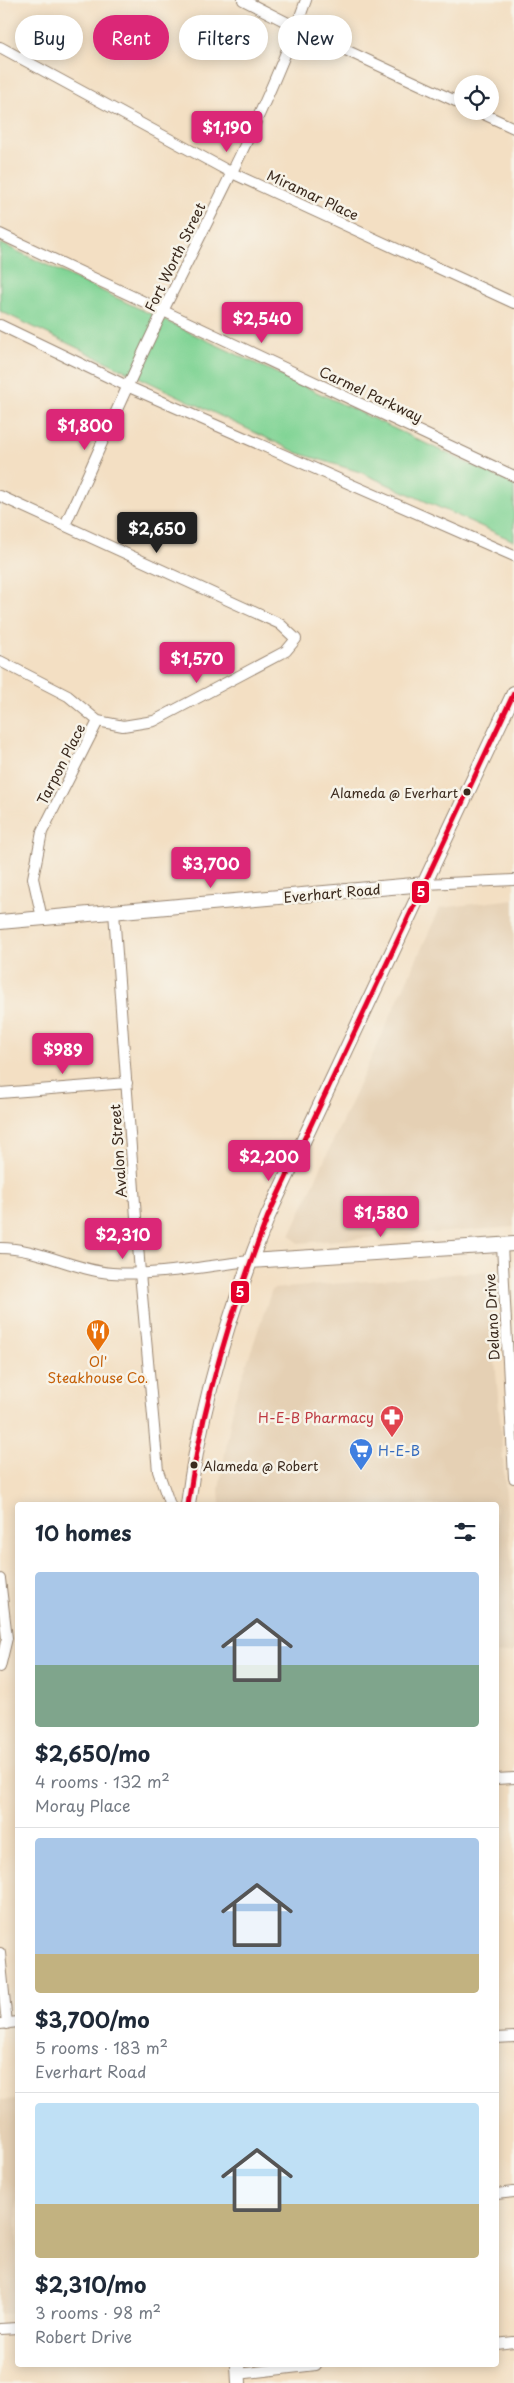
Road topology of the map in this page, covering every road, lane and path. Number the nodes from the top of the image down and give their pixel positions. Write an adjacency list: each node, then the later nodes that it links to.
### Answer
1 (243, 0): 4 (street)
2 (306, 0): 3 (street, Fort Worth Street)
3 (300, 15)
4 (278, 18)
5 (0, 47): 11 (street, Miramar Place)
6 (352, 53): 8 (street)
7 (282, 60): 11 (street, Fort Worth Street)
8 (454, 100)
9 (497, 120): 10 (street)
10 (514, 128)
11 (232, 173): 13 (street, Miramar Place); 14 (street, Fort Worth Street)
12 (0, 234): 14 (street, Carmel Parkway)
13 (514, 303)
14 (163, 311): 16 (street, Fort Worth Street); 17 (street, Carmel Parkway)
15 (0, 325): 16 (street)
16 (129, 387): 19 (street, Fort Worth Street); 20 (street)
17 (514, 476)
18 (0, 496): 19 (street)
19 (64, 525): 23 (street, Tarpon Place)
20 (514, 556)
21 (0, 661): 23 (street)
22 (514, 693): 25 (main road)
23 (98, 720): 27 (street, Tarpon Place)
24 (514, 880): 25 (street, Everhart Road)
25 (426, 884): 26 (main road, Everhart Road); 33 (main road)
26 (114, 912): 27 (main road, Everhart Road); 29 (street, Avalon Street)
27 (42, 918): 28 (main road, Everhart Road)
28 (0, 922)
29 (127, 1083): 30 (street); 34 (street, Avalon Street)
30 (0, 1093)
31 (508, 1244): 33 (main road); 35 (street, Delano Drive)
32 (0, 1248): 34 (street)
33 (250, 1261): 34 (street); 37 (main road)
34 (140, 1273): 36 (street, Avalon Street)
35 (514, 1478)
36 (169, 1502)
37 (189, 1502)
38 (0, 1579): 39 (street)
39 (0, 1667)
40 (514, 1778): 41 (street)
41 (499, 1779)
42 (0, 1953): 43 (street)
43 (8, 2023)
44 (514, 2036): 45 (street)
45 (499, 2038)
46 (514, 2192): 47 (street)
47 (499, 2194)
48 (15, 2328): 49 (street)
49 (0, 2329)
50 (514, 2342): 51 (street)
51 (499, 2344)
52 (299, 2367): 53 (street)
53 (238, 2374)

